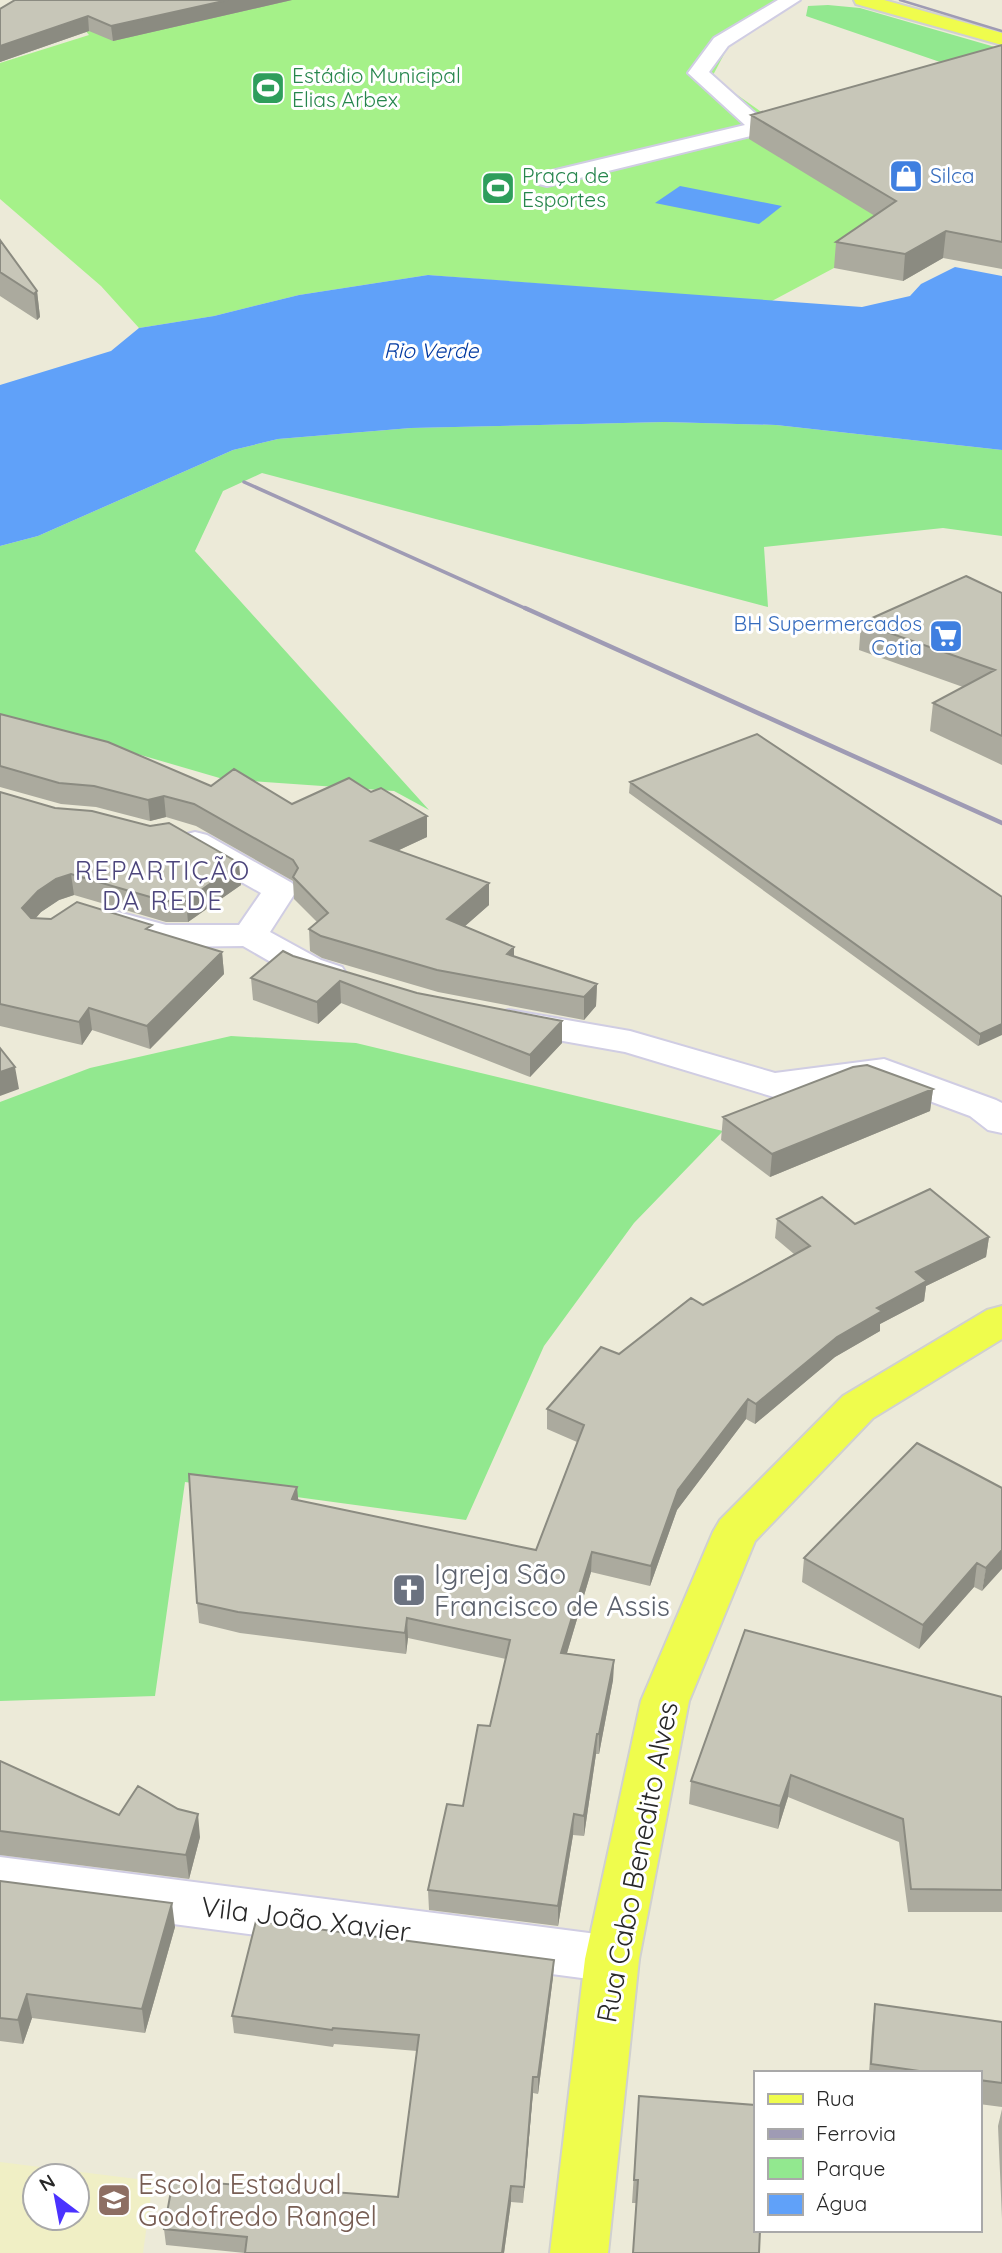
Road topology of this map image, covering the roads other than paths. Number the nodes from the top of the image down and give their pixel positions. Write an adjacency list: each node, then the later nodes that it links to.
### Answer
1 (791, 0): 4 (street)
2 (863, 0): 3 (main road)
3 (1002, 39)
4 (547, 179)
5 (165, 830): 7 (street)
6 (86, 912): 7 (street)
7 (250, 935): 8 (street)
8 (357, 983)
9 (471, 1013): 10 (street)
10 (1002, 1121)
11 (1002, 1320): 13 (main road, Rua Cabo Benedito Alves)
12 (0, 1879): 13 (street, Vila João Xavier)
13 (612, 1959): 14 (main road, Rua Cabo Benedito Alves)
14 (579, 2253)

